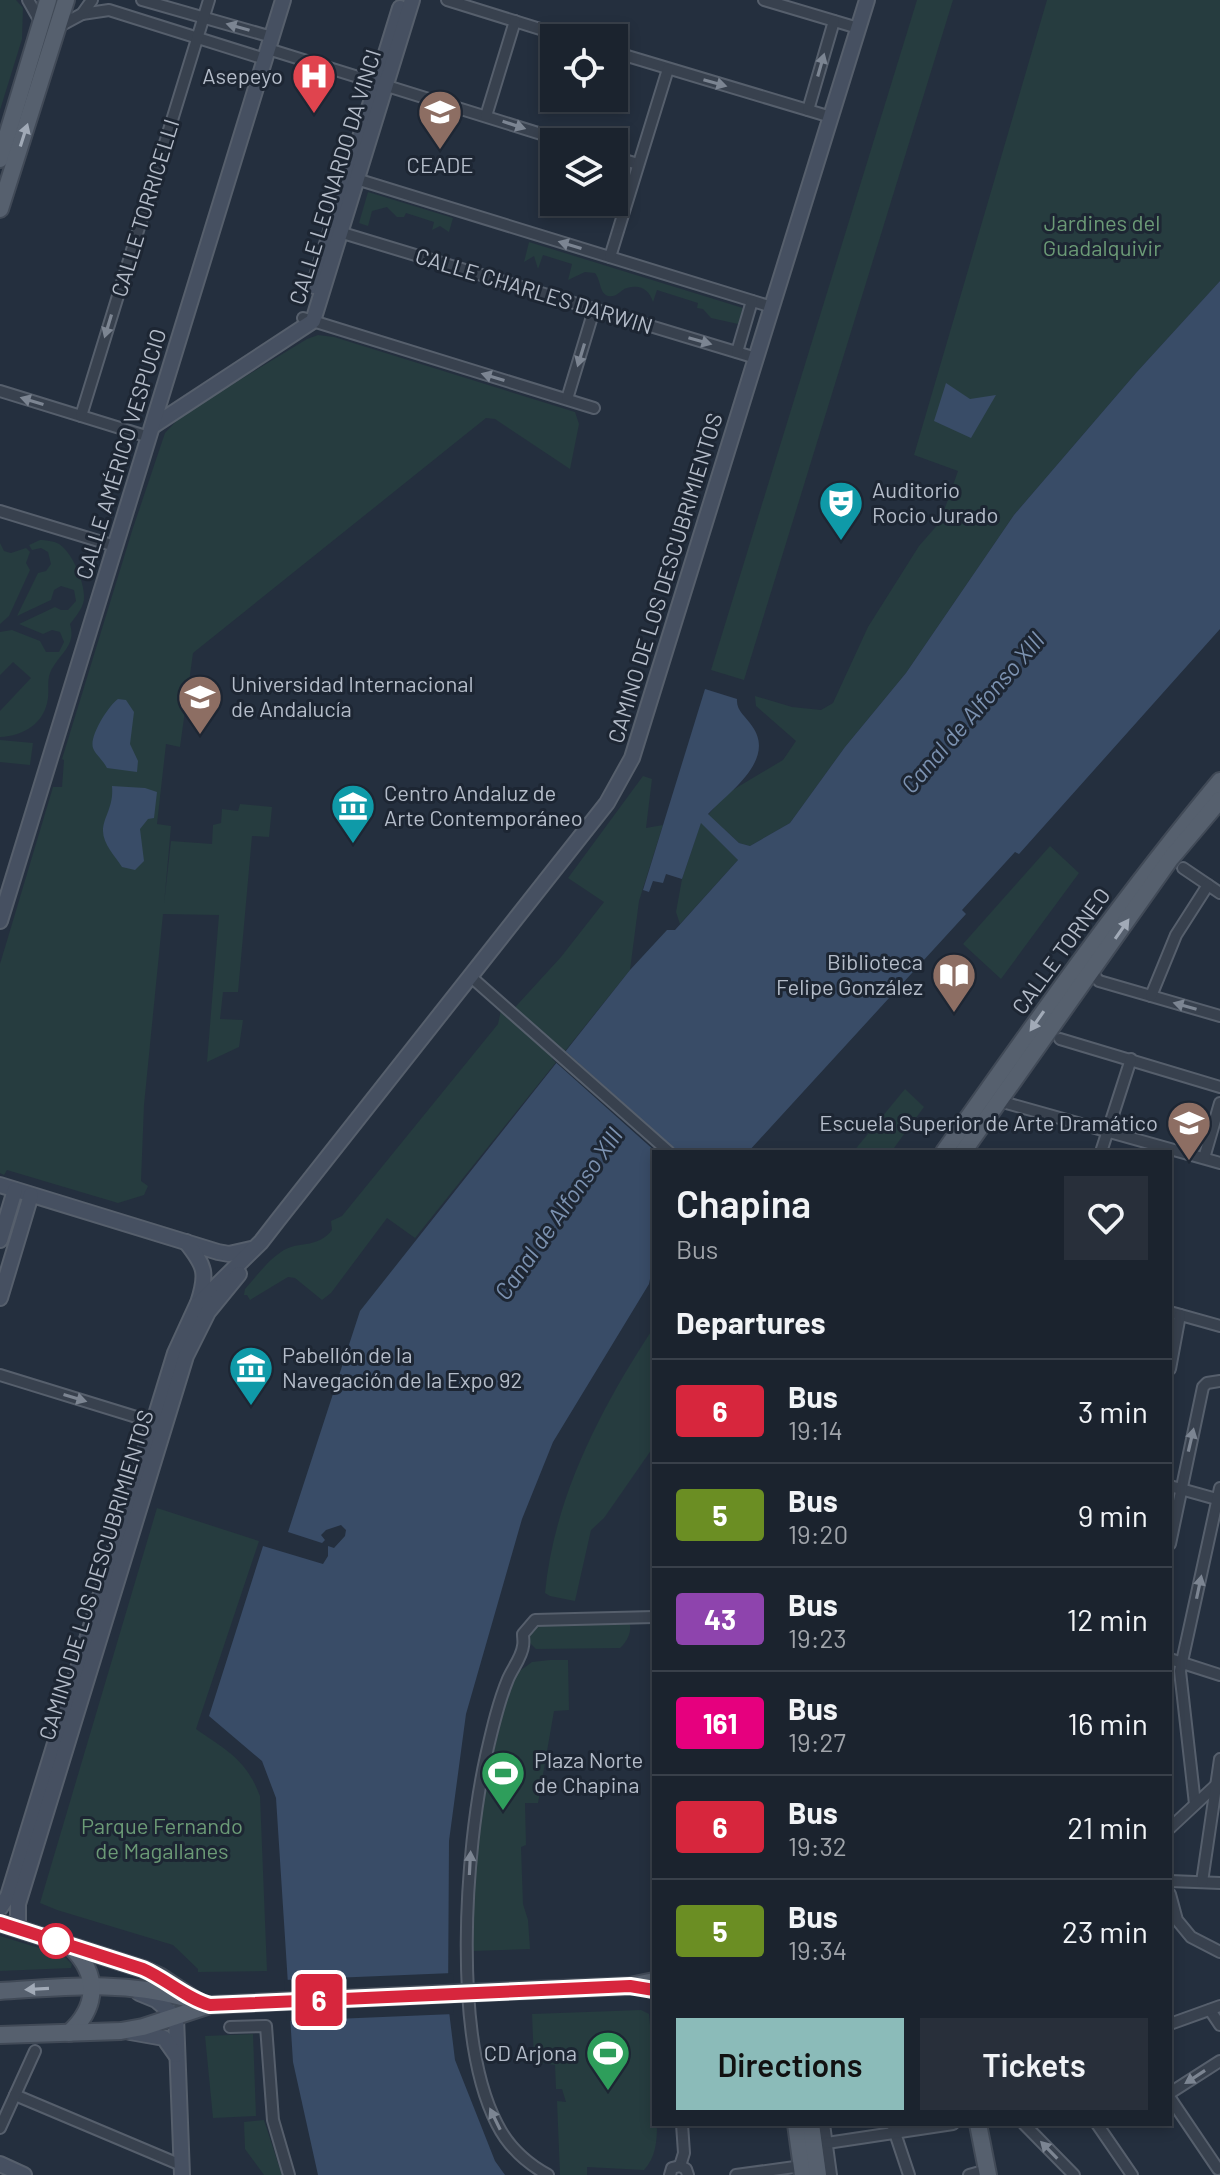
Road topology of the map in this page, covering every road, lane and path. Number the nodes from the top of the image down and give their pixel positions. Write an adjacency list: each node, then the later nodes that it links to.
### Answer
1 (28, 0): 17 (street)
2 (48, 0): 17 (main road)
3 (66, 0): 17 (main road)
4 (92, 0): 13 (street)
5 (142, 0): 14 (street)
6 (209, 0): 14 (street, CALLE TORRICELLI)
7 (283, 0): 21 (street, CALLE AMÉRICO VESPUCIO)
8 (402, 0): 24 (street, CALLE LEONARDO DA VINCI)
9 (412, 0): 24 (street, CALLE LEONARDO DA VINCI)
10 (447, 0): 15 (street)
11 (764, 0): 16 (street)
12 (867, 0): 18 (street, CAMINO DE LOS DESCUBRIMIENTOS)
13 (82, 14): 17 (street); 20 (street)
14 (203, 17): 20 (street, CALLE TORRICELLI); 21 (street, one-way to 14)
15 (515, 21): 19 (street); 26 (street)
16 (834, 21): 18 (street); 25 (street, one-way to 16)
17 (49, 25): 29 (main road); 33 (main road, one-way to 17)
18 (858, 28): 27 (street, CAMINO DE LOS DESCUBRIMIENTOS)
19 (540, 29)
20 (197, 38): 21 (street); 45 (street, CALLE TORRICELLI, one-way to 45)
21 (268, 48): 24 (street); 46 (street, CALLE AMÉRICO VESPUCIO)
22 (628, 56): 23 (street)
23 (668, 69): 25 (street, one-way to 25); 31 (street)
24 (382, 84): 26 (street); 32 (street, CALLE LEONARDO DA VINCI)
25 (808, 110): 27 (street)
26 (486, 116): 28 (street, one-way to 28)
27 (831, 117): 37 (street, CAMINO DE LOS DESCUBRIMIENTOS)
28 (540, 133)
29 (0, 159)
30 (628, 161): 31 (street)
31 (638, 164): 35 (street)
32 (352, 178): 34 (street, CALLE LEONARDO DA VINCI); 35 (street, one-way to 32)
33 (0, 209)
34 (336, 231): 38 (street, CALLE CHARLES DARWIN); 39 (street, CALLE LEONARDO DA VINCI)
35 (610, 257): 36 (street)
36 (752, 301): 37 (street); 40 (street)
37 (772, 307): 41 (street, CAMINO DE LOS DESCUBRIMIENTOS)
38 (594, 310): 40 (street, CALLE CHARLES DARWIN, one-way to 40); 43 (street, one-way to 43)
39 (308, 320): 43 (street, one-way to 39); 46 (street, CALLE LEONARDO DA VINCI)
40 (737, 352): 41 (street, CALLE CHARLES DARWIN)
41 (756, 358): 56 (street, CAMINO DE LOS DESCUBRIMIENTOS)
42 (0, 391): 45 (street, one-way to 42)
43 (567, 399): 44 (street)
44 (594, 408)
45 (81, 416): 46 (street)
46 (153, 425): 48 (street, CALLE AMÉRICO VESPUCIO)
47 (0, 511): 48 (street)
48 (115, 546): 54 (street, CALLE AMÉRICO VESPUCIO)
49 (1220, 781): 66 (main road, CALLE TORNEO, one-way to 66)
50 (1220, 800): 55 (main road, CALLE TORNEO, one-way to 50)
51 (1183, 868): 52 (street)
52 (1208, 885): 53 (street); 57 (street)
53 (1220, 893)
54 (0, 921)
55 (1091, 972): 57 (street); 62 (main road, CALLE TORNEO)
56 (470, 976): 65 (street); 76 (street, CAMINO DE LOS DESCUBRIMIENTOS)
57 (1151, 996): 58 (street, one-way to 57)
58 (1220, 1016)
59 (1060, 1039): 60 (street)
60 (1131, 1059): 61 (street); 64 (street)
61 (1220, 1087)
62 (999, 1101): 64 (street); 67 (main road, CALLE TORNEO)
63 (1220, 1103): 69 (street)
64 (1107, 1130): 68 (street); 69 (street)
65 (667, 1150)
66 (945, 1150)
67 (964, 1150)
68 (1102, 1150)
69 (1204, 1158): 70 (street)
70 (1220, 1163)
71 (0, 1185): 72 (street)
72 (15, 1190): 73 (street); 74 (street)
73 (31, 1195): 75 (street); 77 (street)
74 (0, 1240)
75 (185, 1242): 76 (street); 78 (street)
76 (251, 1249): 78 (street, CAMINO DE LOS DESCUBRIMIENTOS); 84 (street, CAMINO DE LOS DESCUBRIMIENTOS)
77 (0, 1298)
78 (197, 1305): 84 (street, CAMINO DE LOS DESCUBRIMIENTOS)
79 (1175, 1314): 80 (street); 81 (street)
80 (1220, 1326)
81 (1172, 1347)
82 (0, 1375): 84 (street, one-way to 84)
83 (1220, 1381): 85 (street, one-way to 83)
84 (159, 1424): 99 (street, CAMINO DE LOS DESCUBRIMIENTOS); 102 (street, CAMINO DE LOS DESCUBRIMIENTOS)
85 (1175, 1487): 86 (street); 87 (street)
86 (1219, 1496): 90 (street, one-way to 86)
87 (1172, 1521)
88 (652, 1617): 145 (street, one-way to 88)
89 (1172, 1660): 90 (street)
90 (1182, 1663): 91 (street); 94 (street)
91 (1220, 1675)
92 (1220, 1759): 93 (street)
93 (1218, 1786): 94 (street); 97 (street)
94 (1195, 1804): 95 (street)
95 (1172, 1826)
96 (1172, 1881): 97 (street)
97 (1202, 1882): 98 (street)
98 (1220, 1883)
99 (0, 1908)
100 (1173, 1920): 104 (street)
101 (0, 1923): 102 (main road)
102 (18, 1929): 103 (main road)
103 (70, 1946): 107 (main road); 111 (main road)
104 (1220, 1952)
105 (652, 1981): 108 (main road)
106 (120, 1985): 107 (main road); 111 (main road); 113 (street)
107 (91, 1986): 110 (main road, one-way to 110); 118 (main road)
108 (630, 1986): 109 (main road); 111 (main road, bridge)
109 (652, 1990)
110 (0, 1991)
111 (211, 2003): 113 (main road)
112 (1215, 2008): 114 (street); 115 (street)
113 (176, 2017): 117 (main road); 121 (street)
114 (1172, 2023)
115 (1220, 2025)
116 (230, 2027): 144 (street)
117 (121, 2031): 118 (main road); 121 (street)
118 (69, 2033): 119 (main road)
119 (0, 2035)
120 (35, 2051): 124 (street)
121 (176, 2055): 139 (street)
122 (1220, 2061): 123 (street, one-way to 123)
123 (1172, 2094)
124 (15, 2095): 134 (street); 139 (street)
125 (1172, 2099): 141 (street)
126 (682, 2126): 138 (street)
127 (796, 2126): 140 (main road)
128 (811, 2126): 149 (main road)
129 (824, 2126): 136 (street)
130 (929, 2126): 135 (street)
131 (978, 2126): 142 (main road)
132 (1026, 2126): 153 (street, one-way to 132)
133 (1098, 2126): 154 (street)
134 (0, 2128)
135 (894, 2129): 136 (street); 151 (street)
136 (827, 2143): 150 (street)
137 (0, 2164): 143 (street)
138 (680, 2166): 146 (street); 147 (street)
139 (182, 2170)
140 (802, 2170): 148 (street)
141 (1217, 2171)
142 (988, 2172): 152 (street)
143 (24, 2175)
144 (289, 2175)
145 (548, 2175)
146 (670, 2175)
147 (688, 2175)
148 (736, 2175)
149 (818, 2175)
150 (831, 2175)
151 (909, 2175)
152 (969, 2175)
153 (1074, 2175)
154 (1132, 2175)

